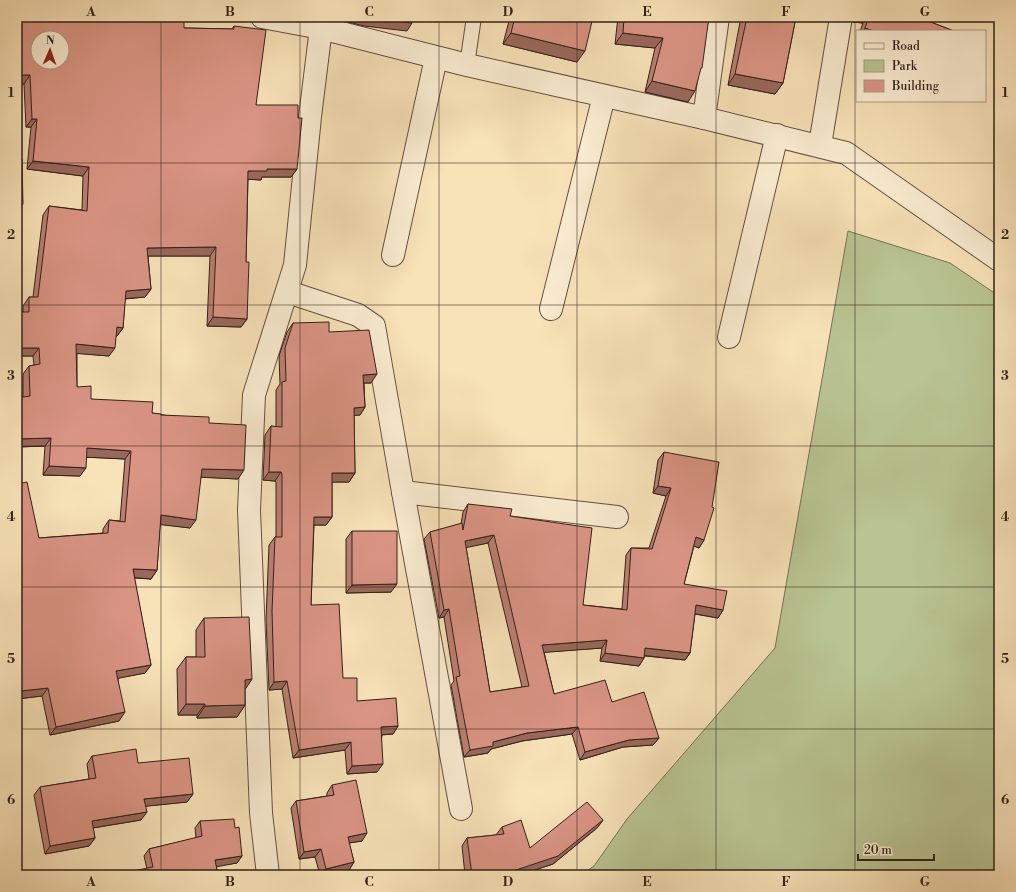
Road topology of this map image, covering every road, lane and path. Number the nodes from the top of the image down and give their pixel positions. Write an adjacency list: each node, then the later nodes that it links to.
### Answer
1 (262, 17): 5 (street)
2 (474, 17): 7 (lane)
3 (718, 17): 9 (street)
4 (841, 17): 11 (street)
5 (321, 28): 6 (street); 14 (street)
6 (436, 58): 7 (street); 12 (street)
7 (467, 65): 8 (street)
8 (604, 96): 9 (street); 15 (street)
9 (704, 118): 10 (street)
10 (777, 136): 11 (street); 16 (street)
11 (820, 145): 13 (street)
12 (392, 255)
13 (999, 260)
14 (288, 292): 17 (street); 20 (street)
15 (551, 309)
16 (729, 337)
17 (403, 492): 18 (street); 19 (street)
18 (617, 517)
19 (461, 810)
20 (268, 875)

